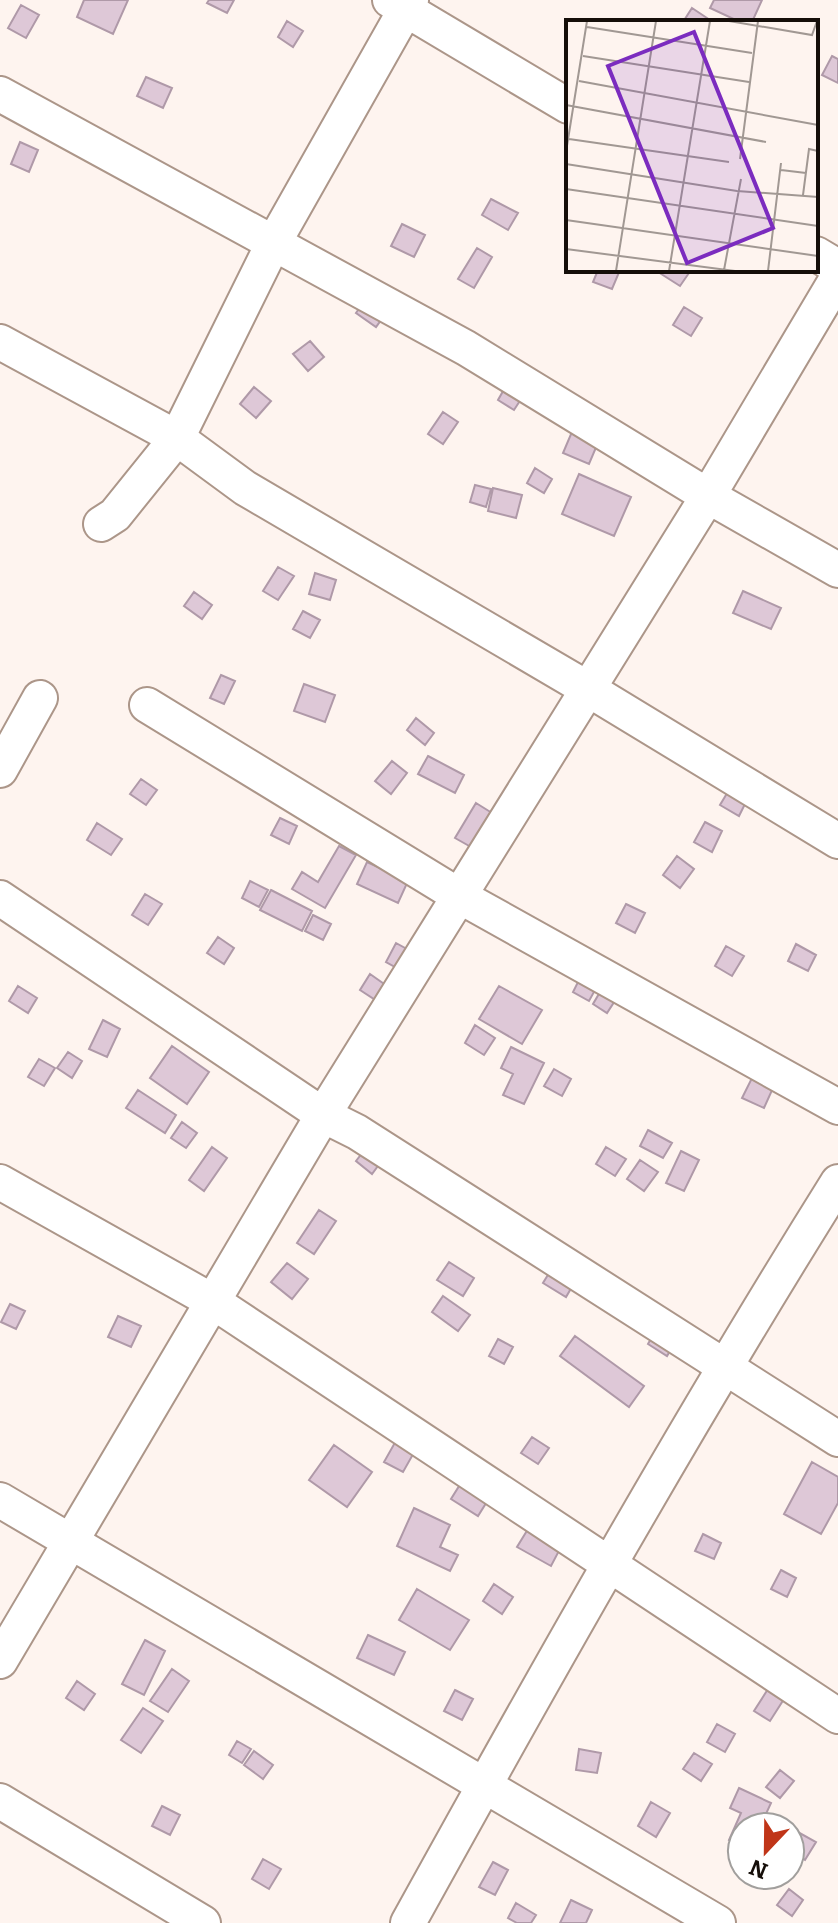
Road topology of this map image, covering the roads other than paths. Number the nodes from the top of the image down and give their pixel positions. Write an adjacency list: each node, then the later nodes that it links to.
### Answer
1 (402, 3): 3 (street); 4 (street)
2 (0, 94): 4 (street)
3 (566, 105)
4 (273, 244): 9 (street); 10 (street)
5 (818, 255): 6 (street)
6 (838, 267)
7 (838, 277): 10 (street)
8 (0, 342): 9 (street)
9 (177, 438): 11 (street); 13 (street)
10 (708, 496): 12 (street); 13 (street)
11 (101, 524)
12 (838, 570)
13 (588, 689): 17 (street); 18 (street)
14 (40, 698): 16 (street)
15 (147, 705): 18 (street)
16 (0, 770)
17 (838, 841)
18 (461, 897): 20 (street); 21 (street)
19 (0, 898): 21 (street)
20 (838, 1107)
21 (323, 1115): 24 (street); 25 (street)
22 (0, 1182): 24 (street)
23 (838, 1182): 25 (street)
24 (212, 1301): 28 (street); 29 (street)
25 (723, 1366): 26 (street); 29 (street)
26 (838, 1439)
27 (0, 1500): 28 (street)
28 (69, 1543): 30 (street); 32 (street)
29 (607, 1563): 31 (street); 32 (street)
30 (0, 1661)
31 (838, 1716)
32 (485, 1784): 35 (street); 36 (street)
33 (0, 1801): 34 (street)
34 (203, 1923)
35 (408, 1923)
36 (718, 1923)

